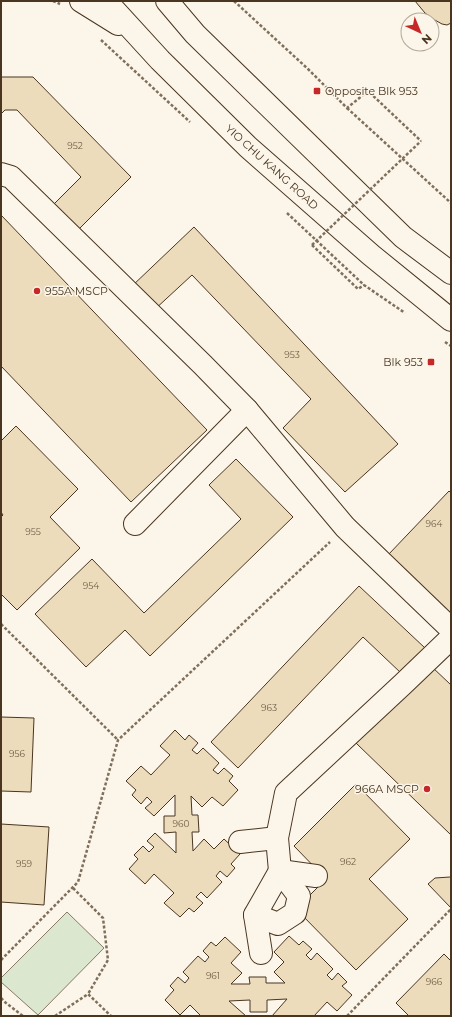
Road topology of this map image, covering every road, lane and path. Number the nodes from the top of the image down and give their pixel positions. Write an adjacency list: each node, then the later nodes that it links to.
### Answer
1 (81, 1): 5 (main road)
2 (106, 1): 5 (main road, YIO CHU KANG ROAD)
3 (168, 1): 9 (main road)
4 (234, 1): 6 (path)
5 (138, 36): 11 (main road, YIO CHU KANG ROAD)
6 (347, 108): 8 (path); 10 (path, bridge)
7 (1, 174): 12 (main road)
8 (451, 203)
9 (451, 273)
10 (364, 285)
11 (451, 320)
12 (247, 410): 13 (main road); 14 (main road)
13 (134, 524)
14 (345, 527): 16 (main road); 18 (path)
15 (1, 624): 18 (path)
16 (451, 629)
17 (451, 638): 19 (main road)
18 (118, 740): 23 (path)
19 (277, 838): 20 (main road); 21 (main road)
20 (240, 842)
21 (280, 871): 22 (main road); 25 (main road); 25 (main road)
22 (316, 876)
23 (73, 888): 27 (path); 28 (path)
24 (451, 909): 33 (path)
25 (255, 915): 26 (main road)
26 (261, 953)
27 (1, 960)
28 (88, 994): 31 (path); 32 (path)
29 (1, 998): 30 (path)
30 (23, 1016)
31 (55, 1016)
32 (111, 1016)
33 (347, 1016)

